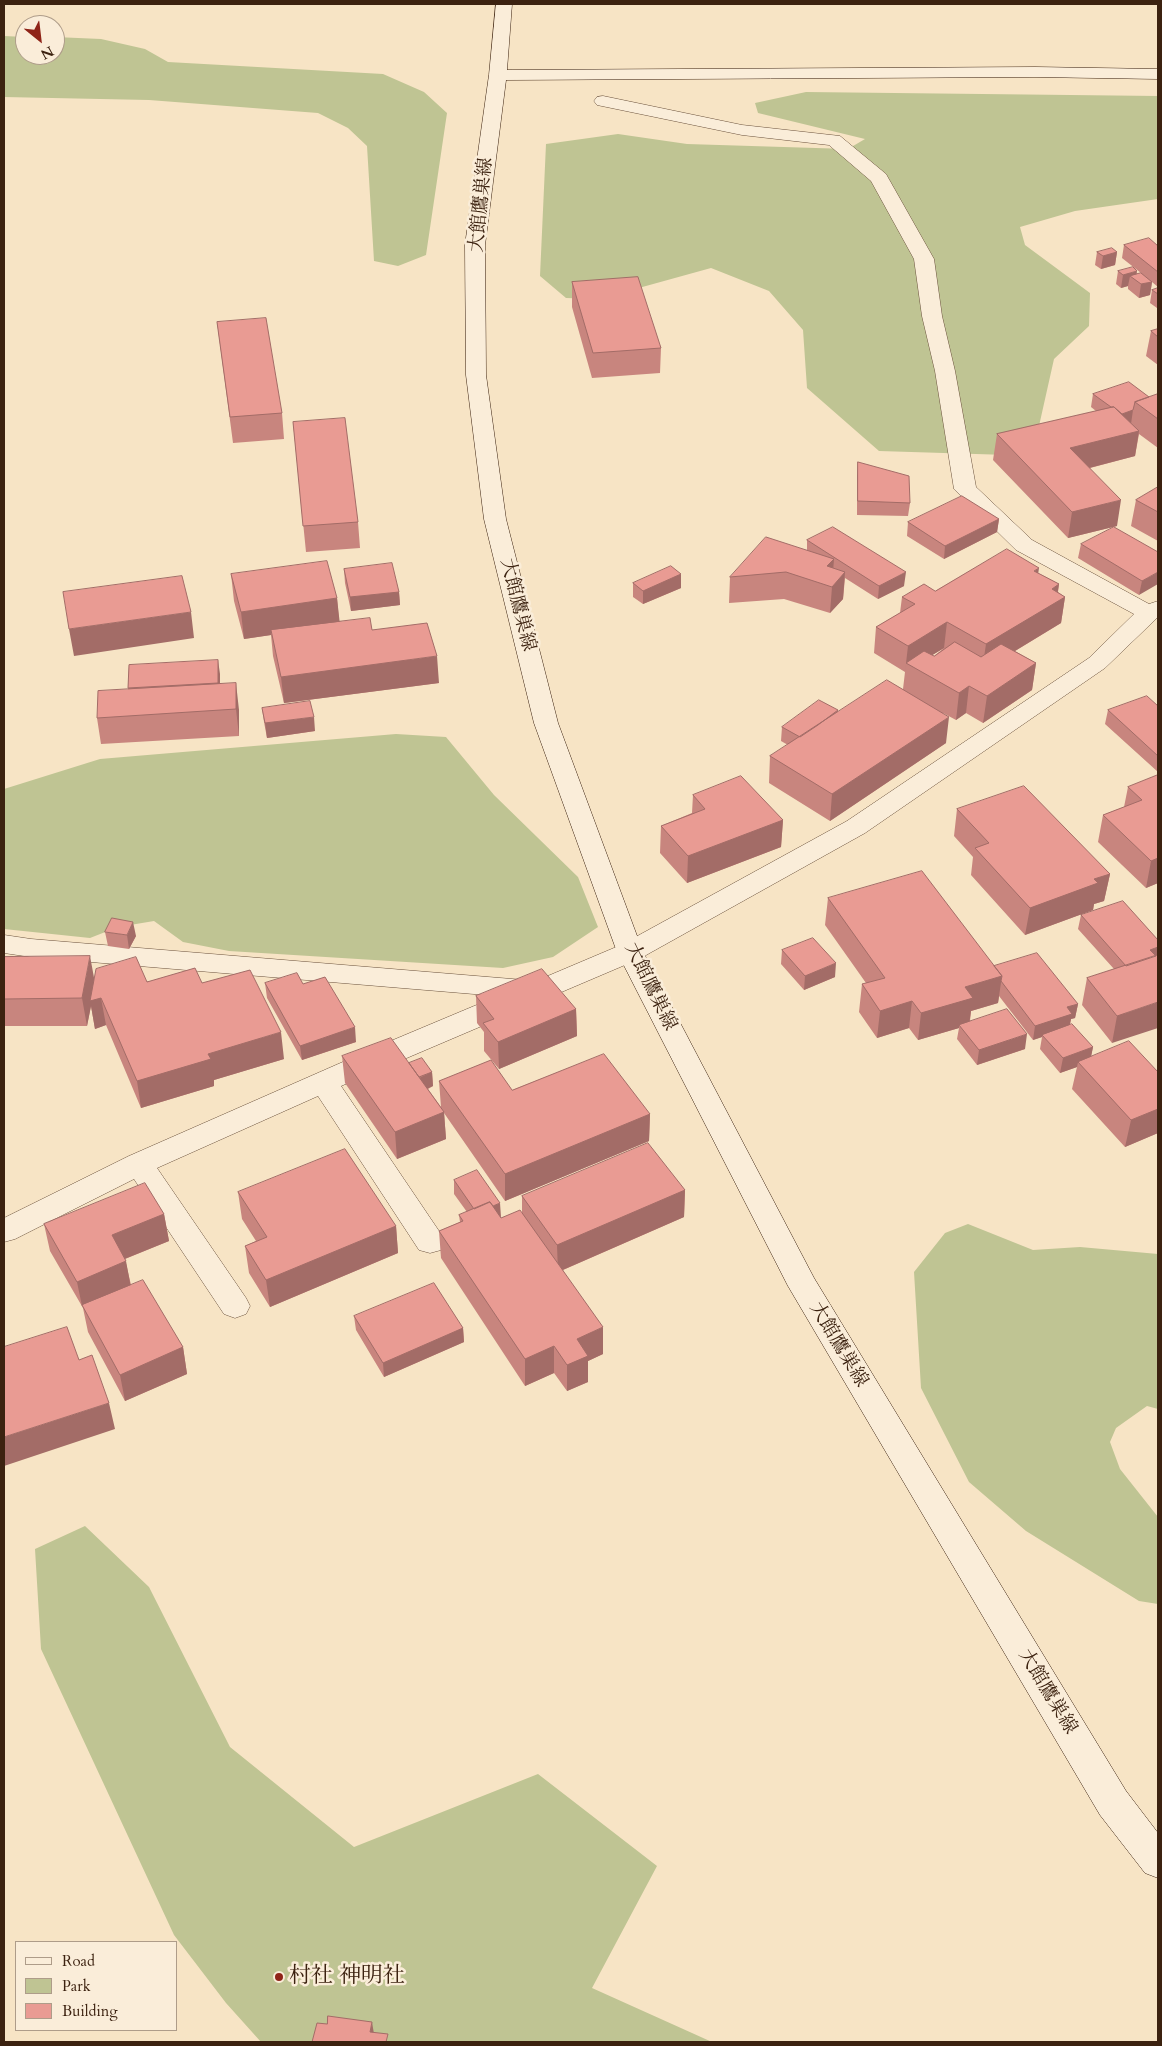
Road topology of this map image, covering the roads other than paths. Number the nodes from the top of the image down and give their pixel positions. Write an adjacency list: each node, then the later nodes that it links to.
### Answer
1 (504, 4): 3 (street, 大館鷹巣線)
2 (1158, 74): 3 (street)
3 (498, 75): 7 (street, 大館鷹巣線)
4 (603, 101): 5 (street)
5 (1154, 610): 7 (street)
6 (4, 944): 8 (street)
7 (630, 952): 8 (street); 14 (street, 大館鷹巣線)
8 (539, 990): 9 (street)
9 (323, 1082): 10 (street); 12 (street)
10 (139, 1164): 11 (street); 13 (street)
11 (4, 1231)
12 (430, 1242)
13 (235, 1306)
14 (1158, 1861)

